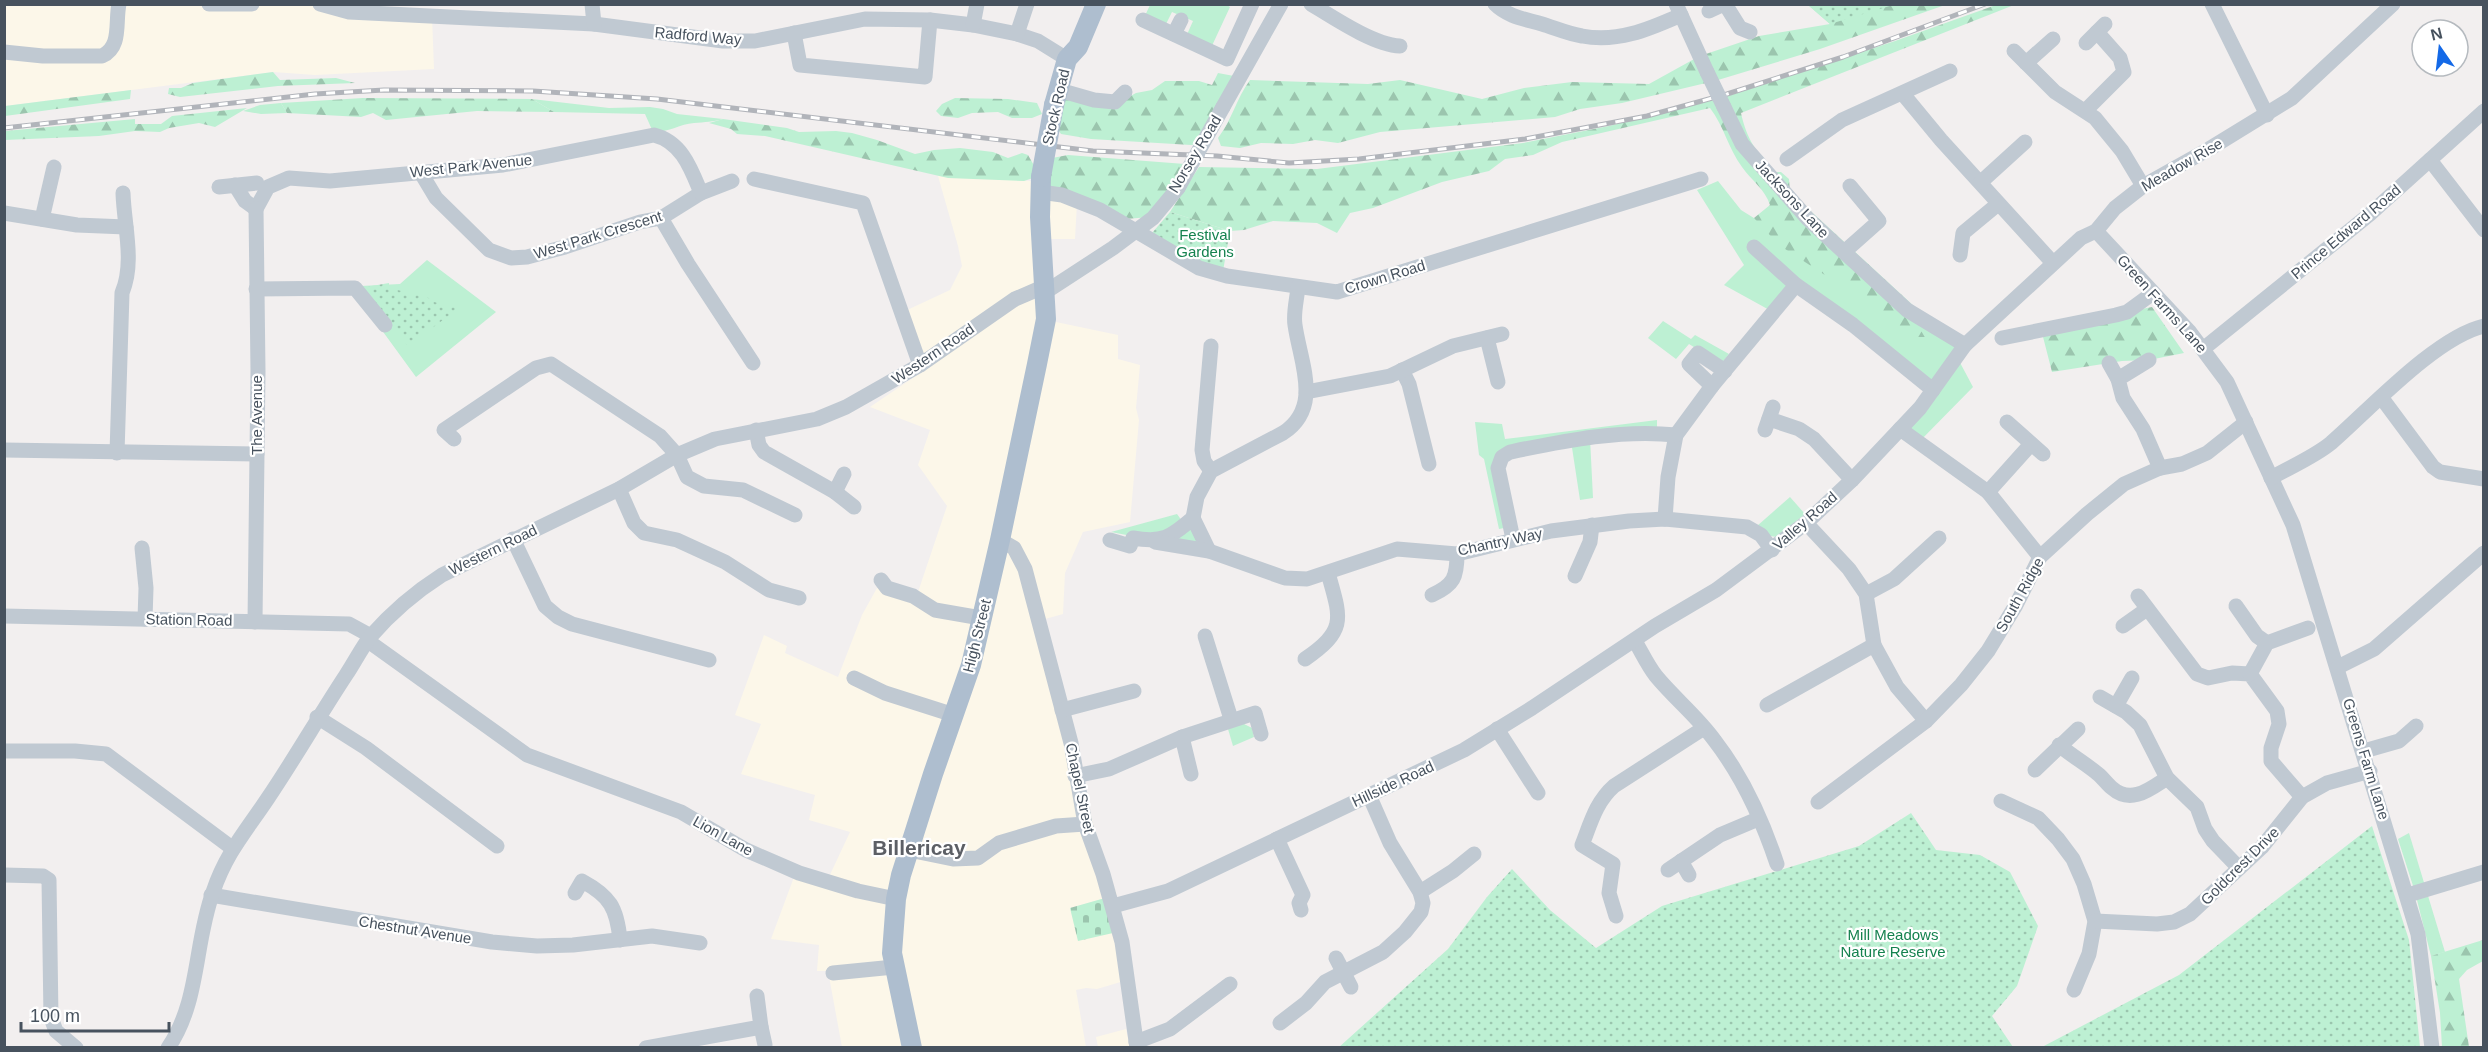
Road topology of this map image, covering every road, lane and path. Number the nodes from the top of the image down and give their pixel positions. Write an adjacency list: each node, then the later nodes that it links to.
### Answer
1 (209, 4): 2 (street)
2 (252, 4)
3 (320, 4): 21 (street, Radford Way)
4 (592, 4): 21 (street)
5 (976, 4): 22 (street)
6 (1027, 4): 26 (street)
7 (1096, 4): 32 (main road, Stock Road)
8 (1252, 4): 27 (street)
9 (1281, 4): 63 (street, Norsey Road, bridge)
10 (1311, 4): 29 (street)
11 (1495, 4): 16 (street)
12 (1725, 4): 17 (street); 23 (street)
13 (2393, 4): 40 (street, Meadow Rise)
14 (2213, 5): 40 (street)
15 (118, 6): 31 (street)
16 (1679, 10): 67 (street, Jacksons Lane, bridge)
17 (1709, 11)
18 (930, 20): 22 (street, Radford Way); 24 (street, Radford Way); 24 (street)
19 (1143, 20): 27 (street)
20 (1181, 20): 27 (street)
21 (594, 24): 24 (street, Radford Way)
22 (973, 25): 26 (street, Radford Way)
23 (1750, 32)
24 (794, 33)
25 (2096, 33): 38 (street)
26 (1017, 34): 32 (street, Radford Way)
27 (1174, 34)
28 (2053, 39): 33 (street)
29 (1400, 46)
30 (2014, 51): 33 (street)
31 (4, 52)
32 (1067, 59): 37 (main road, Stock Road)
33 (2026, 63): 38 (street)
34 (1950, 71): 36 (street)
35 (1125, 92): 37 (street)
36 (1903, 94): 42 (street); 49 (street)
37 (1056, 97): 51 (main road, Stock Road, bridge)
38 (2086, 110): 53 (street)
39 (2484, 111): 43 (street, Prince Edward Road)
40 (2267, 115): 53 (street, Meadow Rise)
41 (2025, 142): 49 (street)
42 (1787, 159)
43 (2430, 160): 64 (street); 80 (street, Prince Edward Road)
44 (54, 167): 61 (street)
45 (421, 173): 54 (street, West Park Avenue); 57 (street, West Park Avenue); 60 (street, West Park Crescent)
46 (754, 179): 84 (street)
47 (1701, 179): 71 (street, Crown Road)
48 (732, 181): 54 (street, West Park Crescent)
49 (1981, 182): 56 (street)
50 (257, 183): 57 (street)
51 (1041, 184): 59 (main road, Stock Road); 63 (street, Crown Road)
52 (1850, 186): 67 (street)
53 (2142, 186): 65 (street, Meadow Rise)
54 (701, 192): 60 (street, West Park Crescent)
55 (123, 194): 62 (street)
56 (1998, 204): 68 (street); 69 (street)
57 (256, 209): 72 (street, The Avenue)
58 (4, 213): 61 (street)
59 (1040, 217): 73 (main road, High Street)
60 (661, 218): 82 (street)
61 (42, 219): 62 (street)
62 (126, 227): 101 (street)
63 (1136, 230): 71 (street, Crown Road); 73 (street, Norsey Road)
64 (2484, 230)
65 (2096, 231): 69 (street, Meadow Rise); 74 (street, Green Farms Lane)
66 (1754, 248): 70 (street)
67 (1844, 252): 78 (street, Jacksons Lane)
68 (1960, 255)
69 (2053, 264): 78 (street, Meadow Rise)
70 (1797, 285): 86 (street); 90 (street)
71 (1298, 287): 91 (street)
72 (256, 290): 75 (street); 102 (street, The Avenue)
73 (1043, 290): 84 (street, Western Road); 123 (main road, High Street)
74 (2153, 293): 77 (street); 80 (street, Green Farms Lane)
75 (385, 325)
76 (2484, 326): 92 (street)
77 (2002, 338)
78 (1965, 345): 90 (street, Meadow Rise)
79 (1211, 346): 106 (street)
80 (2203, 349): 95 (street, Green Farms Lane)
81 (2149, 360): 87 (street)
82 (753, 363)
83 (2109, 363): 87 (street)
84 (920, 365): 97 (street, Western Road)
85 (1402, 370): 88 (street); 91 (street); 104 (street)
86 (1725, 371): 89 (street); 89 (street)
87 (2118, 379): 105 (street)
88 (1498, 382)
89 (1712, 386): 99 (street)
90 (1933, 390): 96 (street, Valley Road)
91 (1306, 392): 106 (street)
92 (2381, 397): 108 (street); 109 (street)
93 (1769, 418): 110 (street)
94 (2007, 422): 113 (street)
95 (2246, 422): 105 (street, South Ridge); 108 (street, Green Farms Lane)
96 (1900, 429): 110 (street, Valley Road); 113 (street)
97 (756, 430): 103 (street, Western Road); 112 (street)
98 (446, 431): 103 (street)
99 (1676, 435): 117 (street); 122 (street)
100 (4, 450): 101 (street)
101 (117, 453): 102 (street)
102 (257, 454): 144 (street, The Avenue)
103 (677, 455): 111 (street, Western Road); 115 (street)
104 (1429, 464)
105 (2160, 468): 131 (street, South Ridge)
106 (1211, 471): 116 (street)
107 (844, 474): 112 (street)
108 (2271, 478): 155 (street, Greens Farm Lane)
109 (2484, 479)
110 (1852, 480): 118 (street, Valley Road)
111 (619, 489): 121 (street, Western Road); 138 (street)
112 (835, 492): 114 (street)
113 (1988, 492): 131 (street)
114 (854, 507)
115 (787, 512)
116 (1193, 518): 125 (street); 128 (street)
117 (1665, 519): 119 (street, Chantry Way); 127 (street, Chantry Way)
118 (1806, 523): 127 (street, Valley Road); 135 (street)
119 (1592, 525): 122 (street, Chantry Way); 133 (street)
120 (1939, 538): 135 (street)
121 (513, 539): 149 (street, Western Road); 154 (street)
122 (1513, 539): 130 (street, Chantry Way)
123 (1000, 540): 142 (main road, High Street); 163 (street, Chapel Street)
124 (1110, 540): 125 (street)
125 (1155, 542): 128 (street, Chantry Way)
126 (142, 548): 143 (street)
127 (1772, 550): 145 (street, Valley Road)
128 (1209, 551): 132 (street, Chantry Way)
129 (2484, 553): 155 (street)
130 (1456, 554): 132 (street, Chantry Way); 136 (street)
131 (2040, 557): 167 (street, South Ridge)
132 (1328, 573): 153 (street)
133 (1575, 576)
134 (881, 580): 142 (street)
135 (1866, 594): 152 (street)
136 (1432, 595)
137 (2138, 596): 140 (street)
138 (799, 598)
139 (2236, 606): 151 (street)
140 (2147, 609): 146 (street); 156 (street)
141 (4, 616): 143 (street, Station Road)
142 (981, 618): 164 (main road, High Street)
143 (145, 619): 144 (street, Station Road)
144 (255, 622): 149 (street, Station Road)
145 (1655, 626): 150 (street, Hillside Road)
146 (2123, 626)
147 (2308, 628): 151 (street)
148 (1205, 636): 166 (street)
149 (370, 638): 165 (street, Western Road); 177 (street, Station Road)
150 (1635, 641): 169 (street); 170 (street, Hillside Road)
151 (2267, 643): 156 (street)
152 (1874, 645): 161 (street); 167 (street)
153 (1305, 659)
154 (709, 660)
155 (2338, 667): 176 (street, Greens Farm Lane)
156 (2250, 674): 185 (street)
157 (854, 678): 164 (street)
158 (2132, 678): 162 (street)
159 (1134, 690): 163 (street)
160 (2100, 698): 162 (street)
161 (1767, 705)
162 (2116, 706): 182 (street)
163 (1062, 710): 181 (street, Chapel Street)
164 (954, 715): 193 (main road, High Street)
165 (317, 717): 191 (street); 192 (street, Western Road)
166 (1231, 720): 172 (street); 173 (street)
167 (1926, 721): 187 (street, South Ridge)
168 (2416, 726): 176 (street)
169 (1704, 728): 188 (street); 207 (street)
170 (1497, 729): 183 (street); 184 (street, Hillside Road)
171 (2079, 729): 174 (street)
172 (1261, 734)
173 (1182, 737): 180 (street); 181 (street)
174 (2059, 746): 178 (street); 182 (street)
175 (4, 751): 192 (street)
176 (2364, 751): 179 (street, Greens Farm Lane)
177 (553, 765): 204 (street, Lion Lane)
178 (2035, 770)
179 (2370, 771): 185 (street, Goldcrest Drive); 203 (street, Greens Farm Lane)
180 (1191, 774)
181 (1075, 776): 189 (street, Chapel Street)
182 (2168, 778): 196 (street)
183 (1538, 793)
184 (1369, 795): 190 (street, Hillside Road); 201 (street)
185 (2302, 797): 196 (street, Goldcrest Drive)
186 (2001, 801): 208 (street)
187 (1818, 802)
188 (1758, 819): 195 (street); 199 (street)
189 (1085, 824): 193 (street); 205 (street, Chapel Street)
190 (1277, 839): 205 (street, Hillside Road); 206 (street)
191 (497, 846)
192 (232, 848): 202 (street, Western Road)
193 (909, 850): 204 (main road, High Street)
194 (1474, 854): 201 (street)
195 (1777, 864)
196 (2239, 868): 208 (street, Goldcrest Drive)
197 (2484, 872): 203 (street)
198 (4, 875): 224 (street)
199 (1689, 875)
200 (575, 883): 209 (street)
201 (1420, 892): 213 (street)
202 (211, 895): 209 (street, Chestnut Avenue); 225 (street, Western Road)
203 (2408, 895): 228 (street, Greens Farm Lane)
204 (896, 899): 212 (main road, High Street)
205 (1113, 906): 223 (street, Chapel Street)
206 (1301, 910)
207 (1616, 916)
208 (2095, 921): 217 (street)
209 (620, 940): 210 (street, Chestnut Avenue)
210 (699, 943)
211 (1336, 958): 213 (street)
212 (894, 967): 214 (street); 227 (main road, High Street)
213 (1344, 972): 216 (street); 219 (street)
214 (833, 974)
215 (1230, 984): 223 (street)
216 (1351, 987)
217 (2074, 990)
218 (757, 996): 220 (street)
219 (1280, 1023)
220 (762, 1027): 221 (street); 222 (street)
221 (678, 1045): 226 (street)
222 (765, 1045)
223 (1136, 1045)
224 (76, 1047)
225 (168, 1047)
226 (646, 1047)
227 (912, 1047)
228 (2432, 1047)

